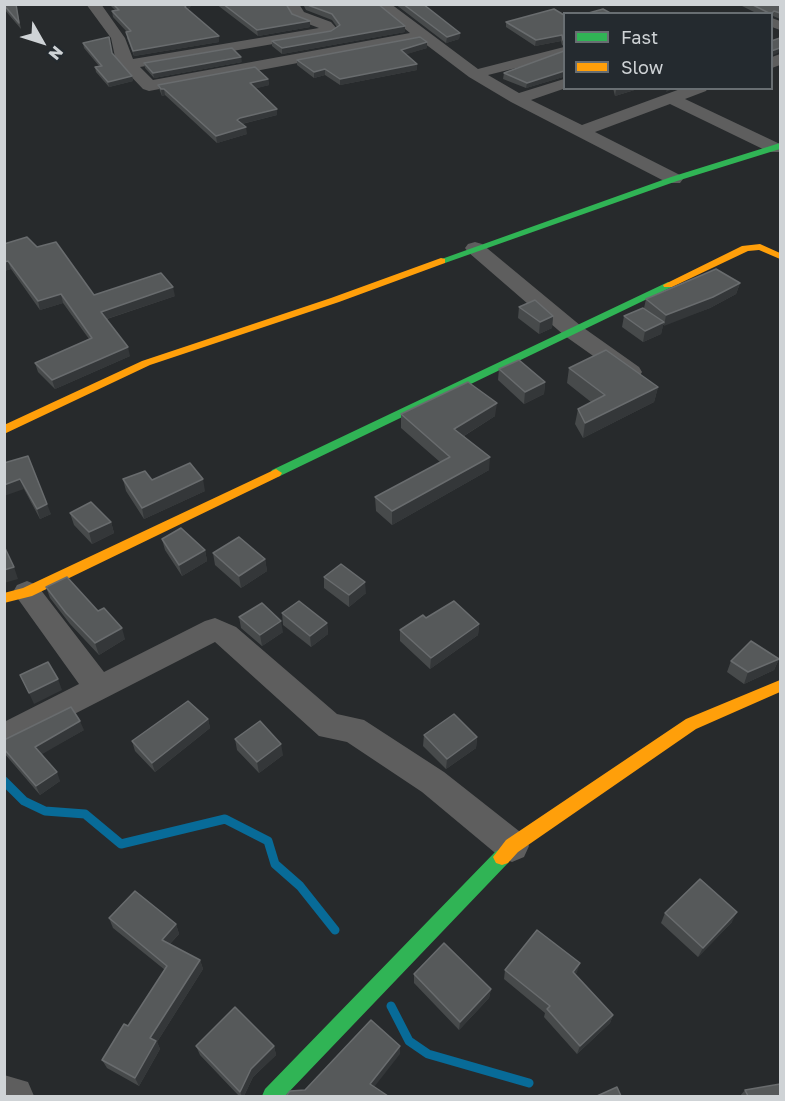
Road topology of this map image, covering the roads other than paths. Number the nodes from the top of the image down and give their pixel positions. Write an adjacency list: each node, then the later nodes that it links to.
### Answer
1 (93, 4): 6 (street)
2 (292, 4): 6 (street)
3 (381, 4): 4 (street)
4 (423, 35): 6 (street); 7 (street)
5 (563, 51): 7 (street)
6 (128, 64)
7 (476, 74): 10 (street)
8 (563, 84): 10 (street)
9 (695, 90): 11 (street)
10 (517, 99): 12 (street)
11 (672, 99): 12 (street); 13 (street)
12 (579, 132): 14 (street)
13 (778, 146): 14 (street)
14 (674, 179): 15 (street)
15 (475, 248): 17 (street); 19 (street)
16 (780, 256): 17 (street)
17 (573, 331): 18 (street); 20 (street)
18 (645, 382)
19 (6, 427)
20 (16, 595): 22 (street)
21 (780, 686): 24 (street)
22 (98, 687): 23 (street); 24 (street)
23 (4, 737)
24 (512, 846): 27 (street)
25 (4, 1095): 26 (street)
26 (14, 1096)
27 (272, 1096)

